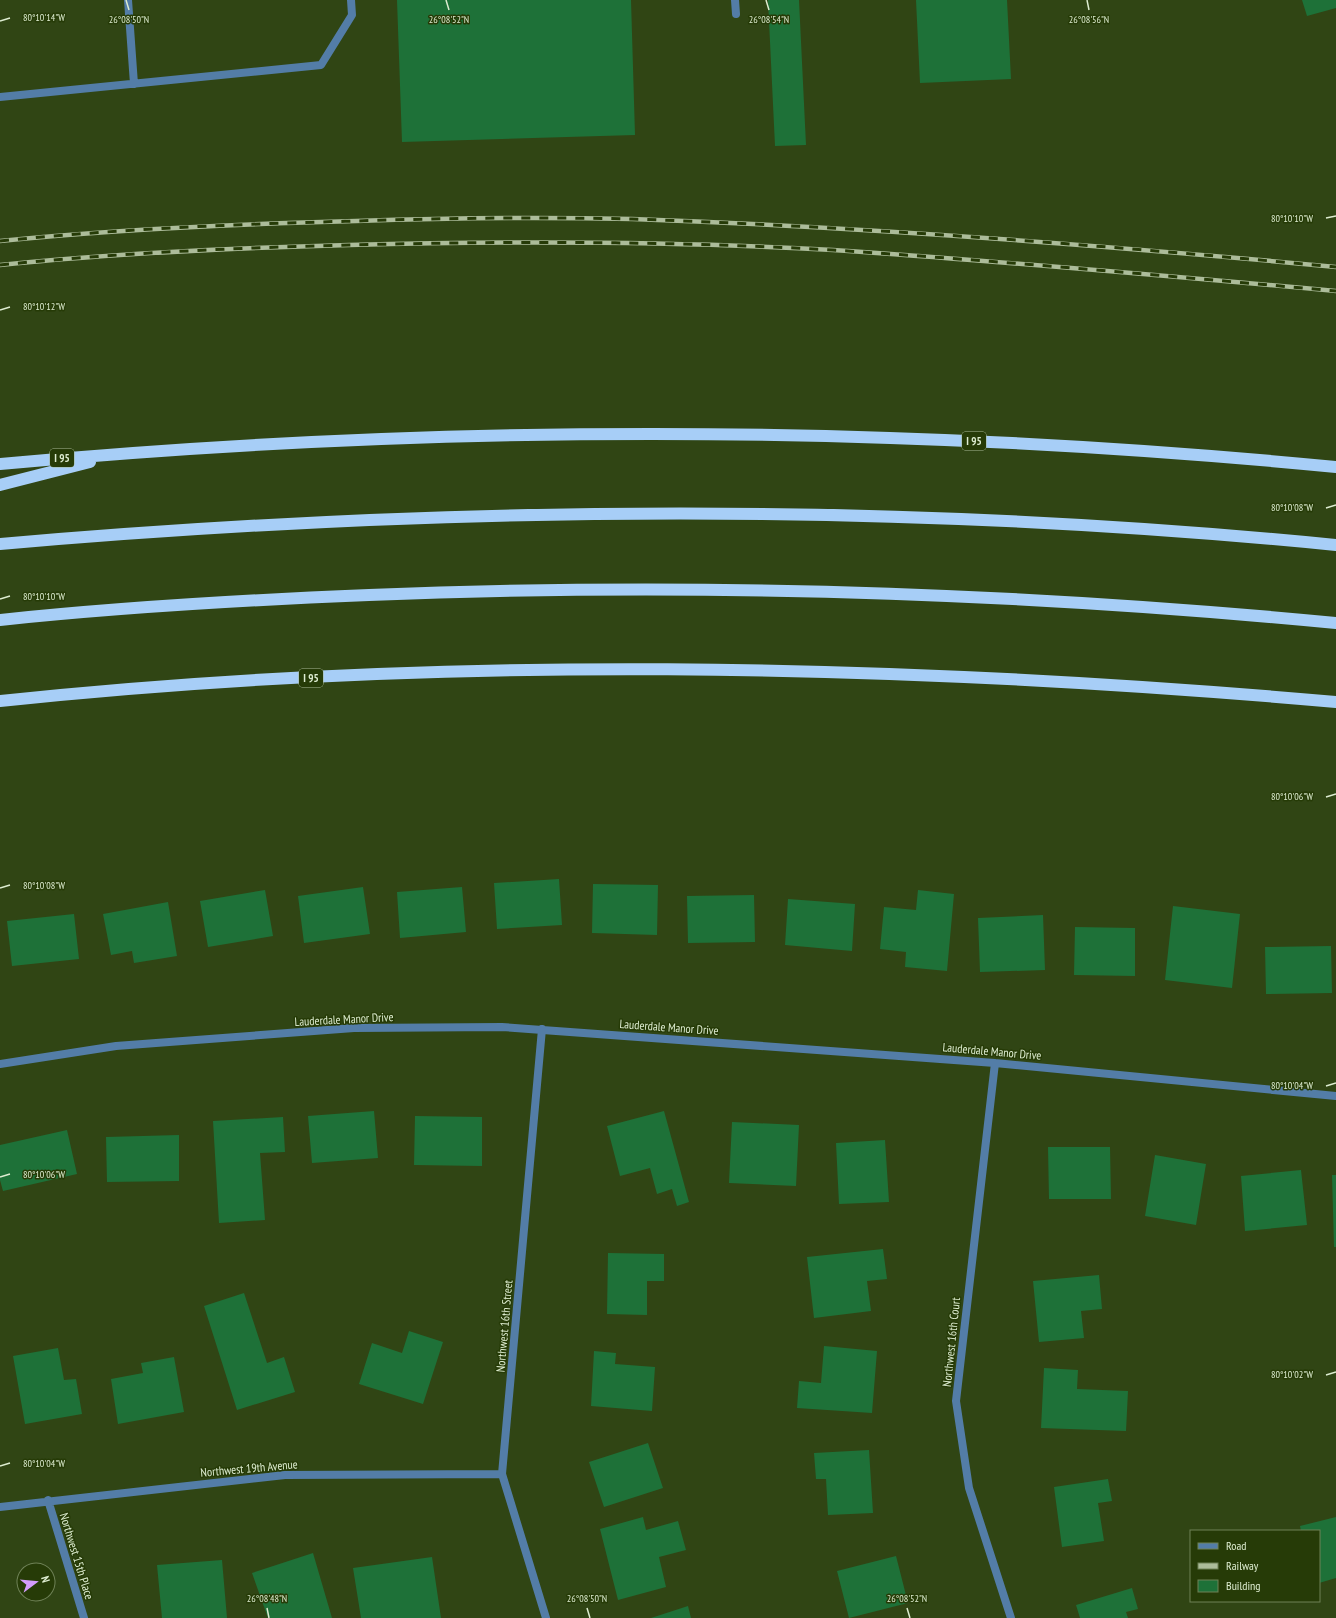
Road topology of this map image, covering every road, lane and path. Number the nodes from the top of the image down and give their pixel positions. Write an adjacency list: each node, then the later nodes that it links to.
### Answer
1 (128, 0): 5 (street)
2 (351, 0): 5 (street)
3 (735, 0): 4 (street)
4 (736, 14)
5 (134, 84): 6 (street)
6 (0, 97)
7 (124, 453): 8 (highway, I 95); 9 (highway, I 95); 10 (highway)
8 (0, 464)
9 (1336, 467)
10 (0, 485)
11 (0, 544): 12 (highway)
12 (1336, 545)
13 (0, 620): 14 (highway)
14 (1336, 623)
15 (0, 700): 16 (highway, I 95)
16 (1336, 702)
17 (542, 1029): 18 (street, Lauderdale Manor Drive); 19 (street, Lauderdale Manor Drive); 21 (street, Northwest 16th Street)
18 (995, 1063): 20 (street, Lauderdale Manor Drive); 26 (street, Northwest 16th Court)
19 (0, 1064)
20 (1336, 1096)
21 (502, 1474): 22 (street, Northwest 19th Avenue); 25 (street, Northwest 16th Street)
22 (48, 1500): 23 (street, Northwest 19th Avenue); 24 (street, Northwest 15th Place)
23 (0, 1506)
24 (84, 1618)
25 (546, 1618)
26 (1011, 1618)

